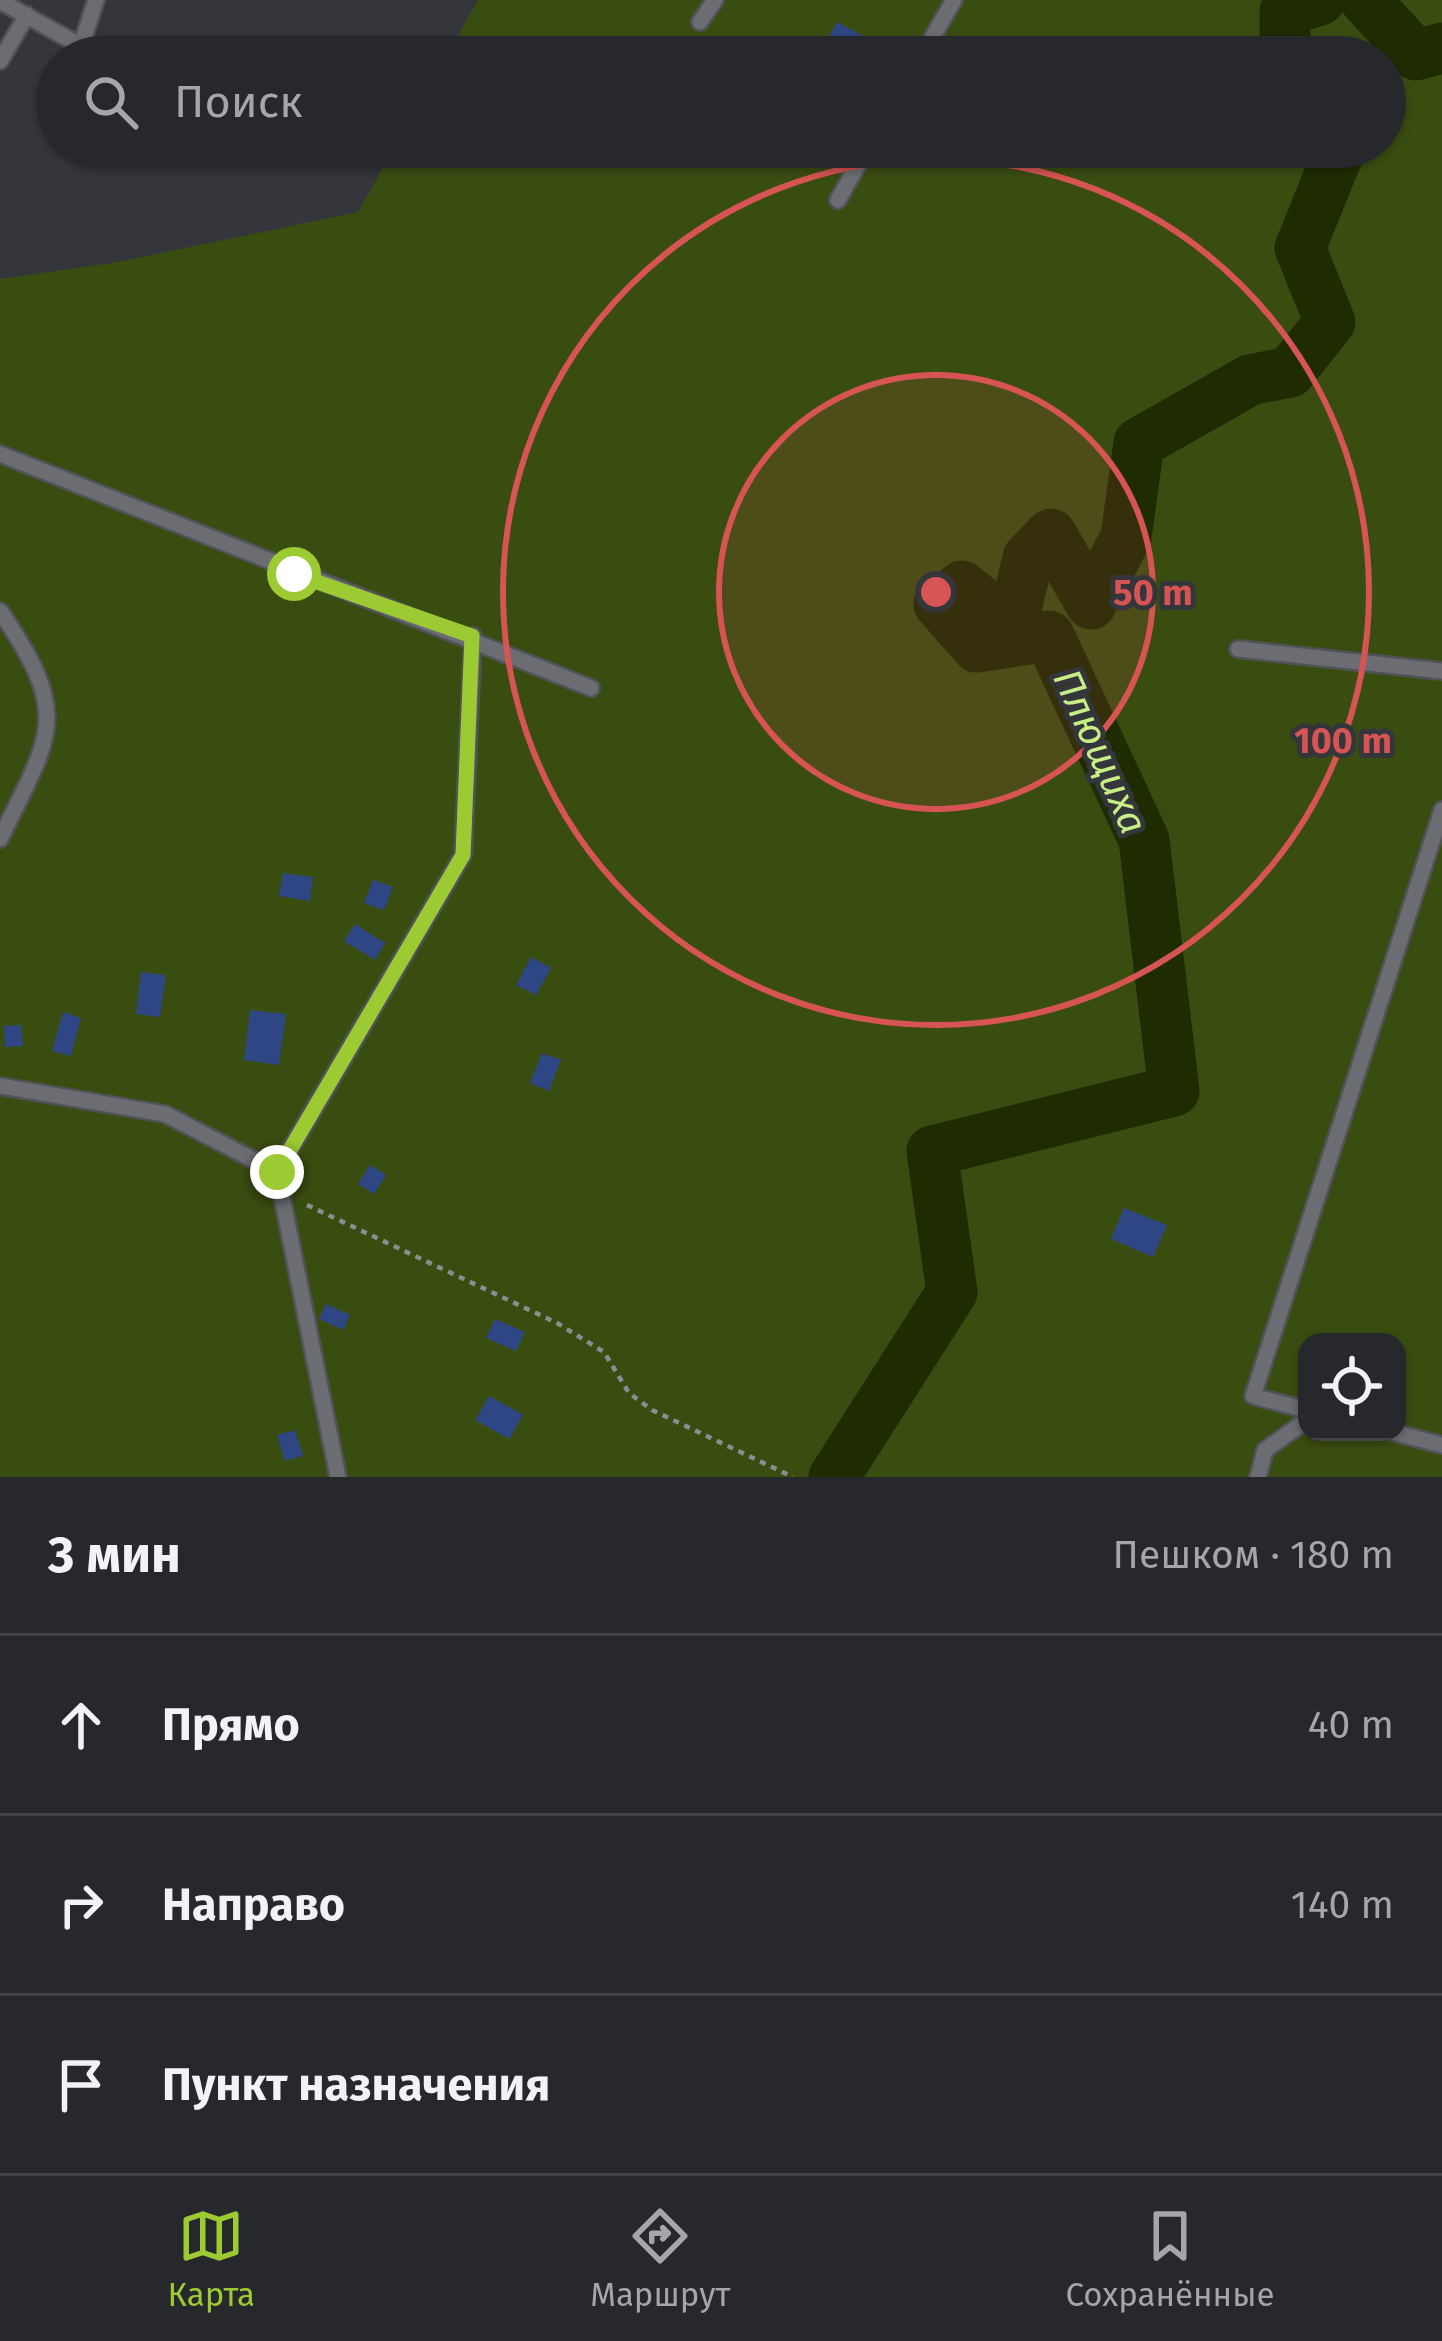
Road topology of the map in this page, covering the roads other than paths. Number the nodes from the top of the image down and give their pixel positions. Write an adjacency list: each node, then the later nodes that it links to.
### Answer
1 (96, 0): 8 (lane)
2 (715, 0): 6 (lane)
3 (954, 0): 9 (lane)
4 (0, 1): 5 (lane)
5 (28, 15): 7 (lane); 10 (lane)
6 (700, 22)
7 (64, 36)
8 (84, 36)
9 (933, 36)
10 (0, 62)
11 (856, 168): 12 (lane)
12 (838, 200)
13 (0, 454): 15 (lane)
14 (0, 611): 20 (lane)
15 (472, 636): 18 (lane); 22 (lane)
16 (1238, 650): 17 (lane)
17 (1442, 671)
18 (592, 688)
19 (1442, 810): 23 (lane)
20 (0, 839)
21 (0, 1086): 22 (lane)
22 (277, 1172): 27 (lane)
23 (1298, 1408)
24 (1298, 1426): 28 (lane)
25 (1406, 1436): 26 (lane)
26 (1442, 1445)
27 (338, 1477)
28 (1258, 1477)

